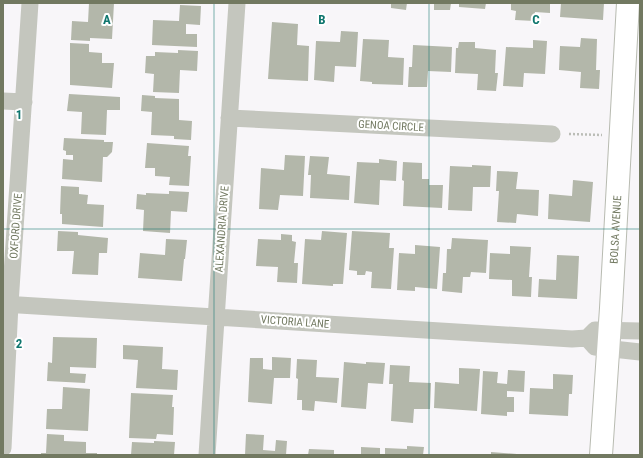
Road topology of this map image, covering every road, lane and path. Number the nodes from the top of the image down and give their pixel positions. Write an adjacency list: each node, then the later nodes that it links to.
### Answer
1 (30, 3): 5 (street, OXFORD DRIVE)
2 (237, 3): 6 (street, ALEXANDRIA DRIVE)
3 (628, 3): 12 (main road, BOLSA AVENUE)
4 (3, 101): 5 (street)
5 (24, 102): 9 (street, OXFORD DRIVE)
6 (229, 118): 7 (street, GENOA CIRCLE); 10 (street, ALEXANDRIA DRIVE)
7 (552, 134): 8 (path)
8 (602, 135)
9 (7, 304): 10 (street, VICTORIA LANE); 14 (street, OXFORD DRIVE)
10 (217, 317): 12 (street, VICTORIA LANE); 15 (street, ALEXANDRIA DRIVE)
11 (640, 331): 12 (street, VICTORIA LANE)
12 (609, 340): 13 (street, VICTORIA LANE); 16 (main road, BOLSA AVENUE)
13 (640, 352)
14 (3, 448)
15 (208, 455)
16 (601, 455)

